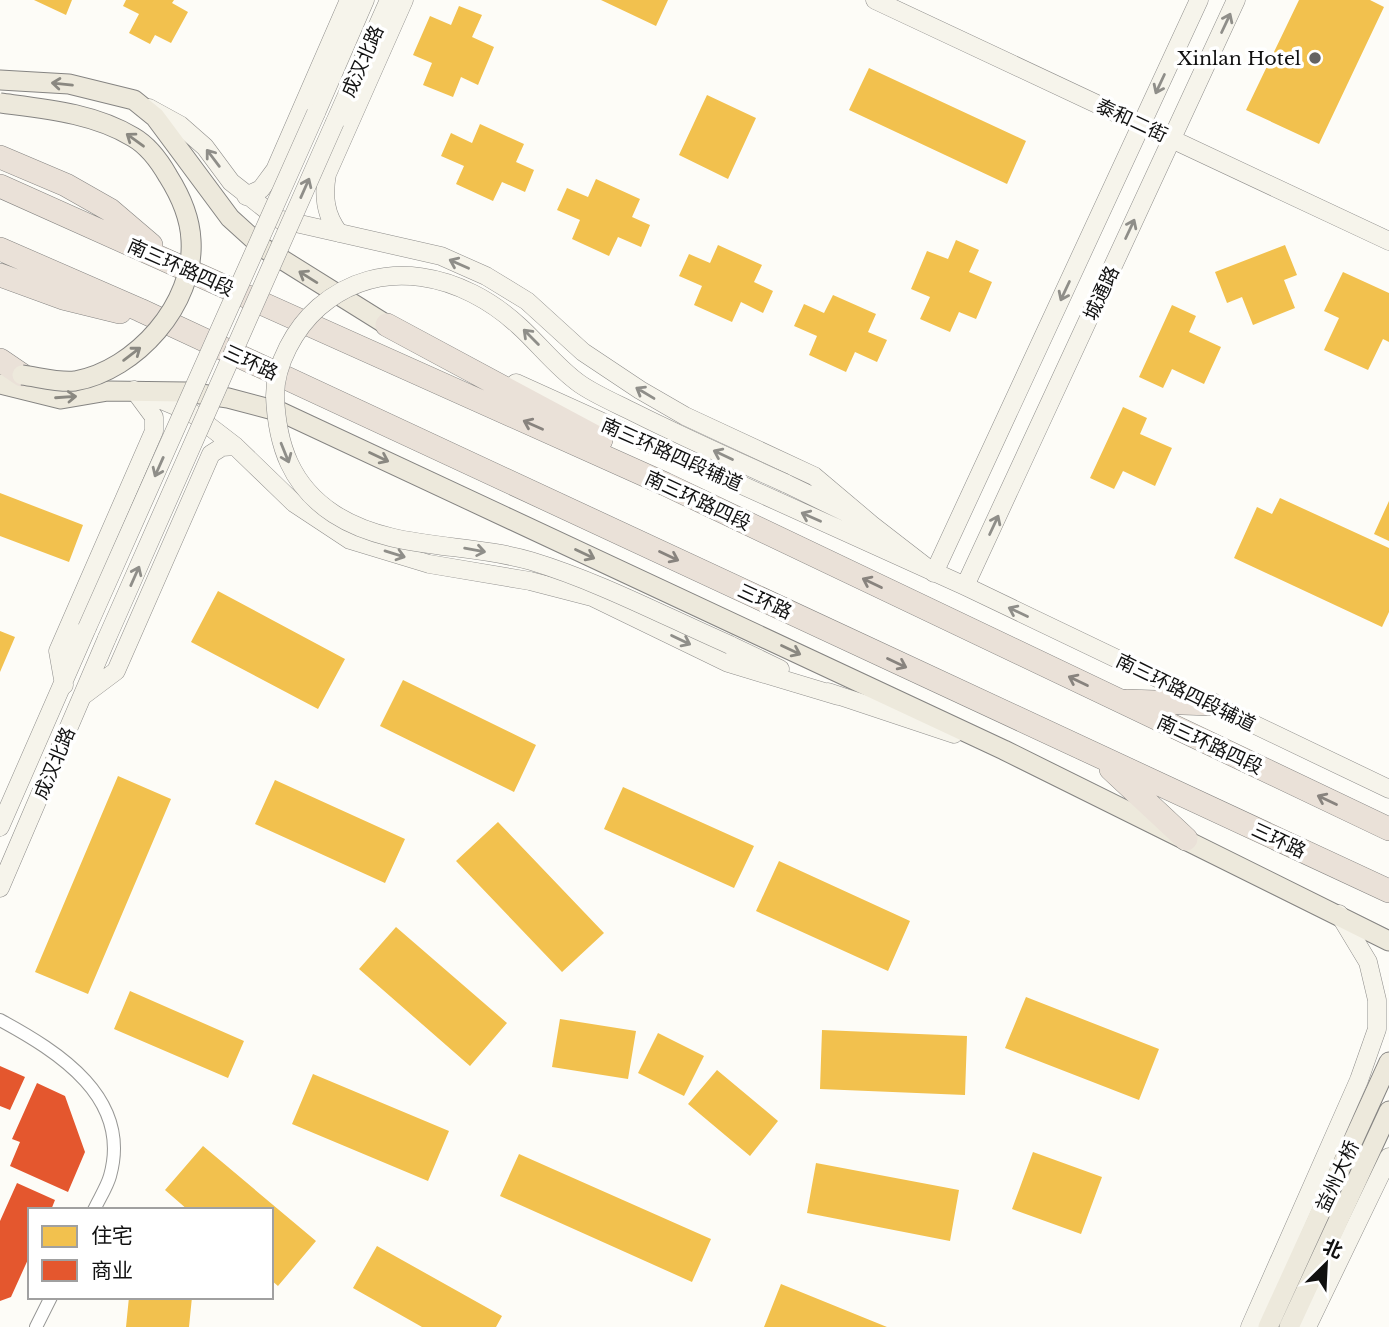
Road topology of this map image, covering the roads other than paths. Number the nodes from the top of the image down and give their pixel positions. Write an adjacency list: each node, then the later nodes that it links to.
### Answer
1 (349, 0): 15 (main road)
2 (365, 0): 35 (main road, 成汉北路, one-way to 35, bridge)
3 (389, 0): 36 (main road, 成汉北路, one-way to 3, bridge)
4 (404, 0): 16 (main road)
5 (875, 0): 11 (main road, 泰和二街)
6 (1199, 0): 11 (main road, 城通路, one-way to 11)
7 (1237, 0): 12 (main road, 城通路, one-way to 7)
8 (0, 80): 9 (main road, 南三环路四段辅道, one-way to 8)
9 (134, 100): 15 (main road, one-way to 9); 22 (main road, 南三环路四段辅道, one-way to 9)
10 (0, 103): 25 (main road, one-way to 10, bridge)
11 (1142, 125): 12 (main road, 泰和二街); 33 (main road, 城通路, one-way to 33)
12 (1172, 139): 17 (main road, 泰和二街); 34 (main road, 城通路, one-way to 12)
13 (0, 157): 19 (highway)
14 (0, 186): 19 (highway, 南三环路四段)
15 (246, 196): 16 (main road)
16 (339, 233): 31 (main road, one-way to 16)
17 (1389, 241)
18 (0, 249): 21 (highway)
19 (172, 263): 32 (highway, 南三环路四段, one-way to 19)
20 (0, 275): 21 (highway)
21 (140, 310): 41 (highway, 三环路, one-way to 41)
22 (387, 325): 32 (highway); 33 (main road, 南三环路四段辅道, one-way to 22)
23 (0, 360): 25 (highway)
24 (0, 365): 25 (main road)
25 (22, 375)
26 (0, 384): 27 (main road, one-way to 27)
27 (134, 390): 28 (main road); 29 (main road); 40 (main road, one-way to 40)
28 (154, 431): 30 (main road); 35 (main road)
29 (236, 446): 30 (main road); 37 (main road, one-way to 37)
30 (211, 454): 36 (main road)
31 (872, 525): 33 (main road); 37 (main road, one-way to 37, bridge)
32 (825, 561): 38 (highway, 南三环路四段, one-way to 32)
33 (934, 573): 34 (main road, 南三环路四段辅道)
34 (965, 586): 39 (main road, 南三环路四段辅道, one-way to 34)
35 (64, 685): 44 (main road, 成汉北路)
36 (84, 695): 47 (main road, 成汉北路)
37 (838, 696): 40 (main road)
38 (1118, 701): 39 (highway); 45 (highway, 南三环路四段, one-way to 38)
39 (1211, 704): 42 (main road, 南三环路四段辅道)
40 (1004, 750): 46 (main road)
41 (1096, 755): 46 (highway); 48 (highway, 三环路)
42 (1380, 781): 43 (main road, 南三环路四段辅道)
43 (1389, 789)
44 (0, 827)
45 (1389, 829)
46 (1186, 839): 49 (main road)
47 (0, 888)
48 (1389, 891)
49 (1339, 914): 50 (main road); 58 (main road)
50 (1389, 941)
51 (0, 1020): 55 (street)
52 (1389, 1062): 59 (main road, 益州大桥)
53 (1389, 1111): 60 (main road, 益州大桥)
54 (1389, 1157): 61 (main road)
55 (95, 1208)
56 (50, 1299): 57 (street)
57 (36, 1327)
58 (1250, 1327)
59 (1268, 1327)
60 (1289, 1327)
61 (1307, 1327)

